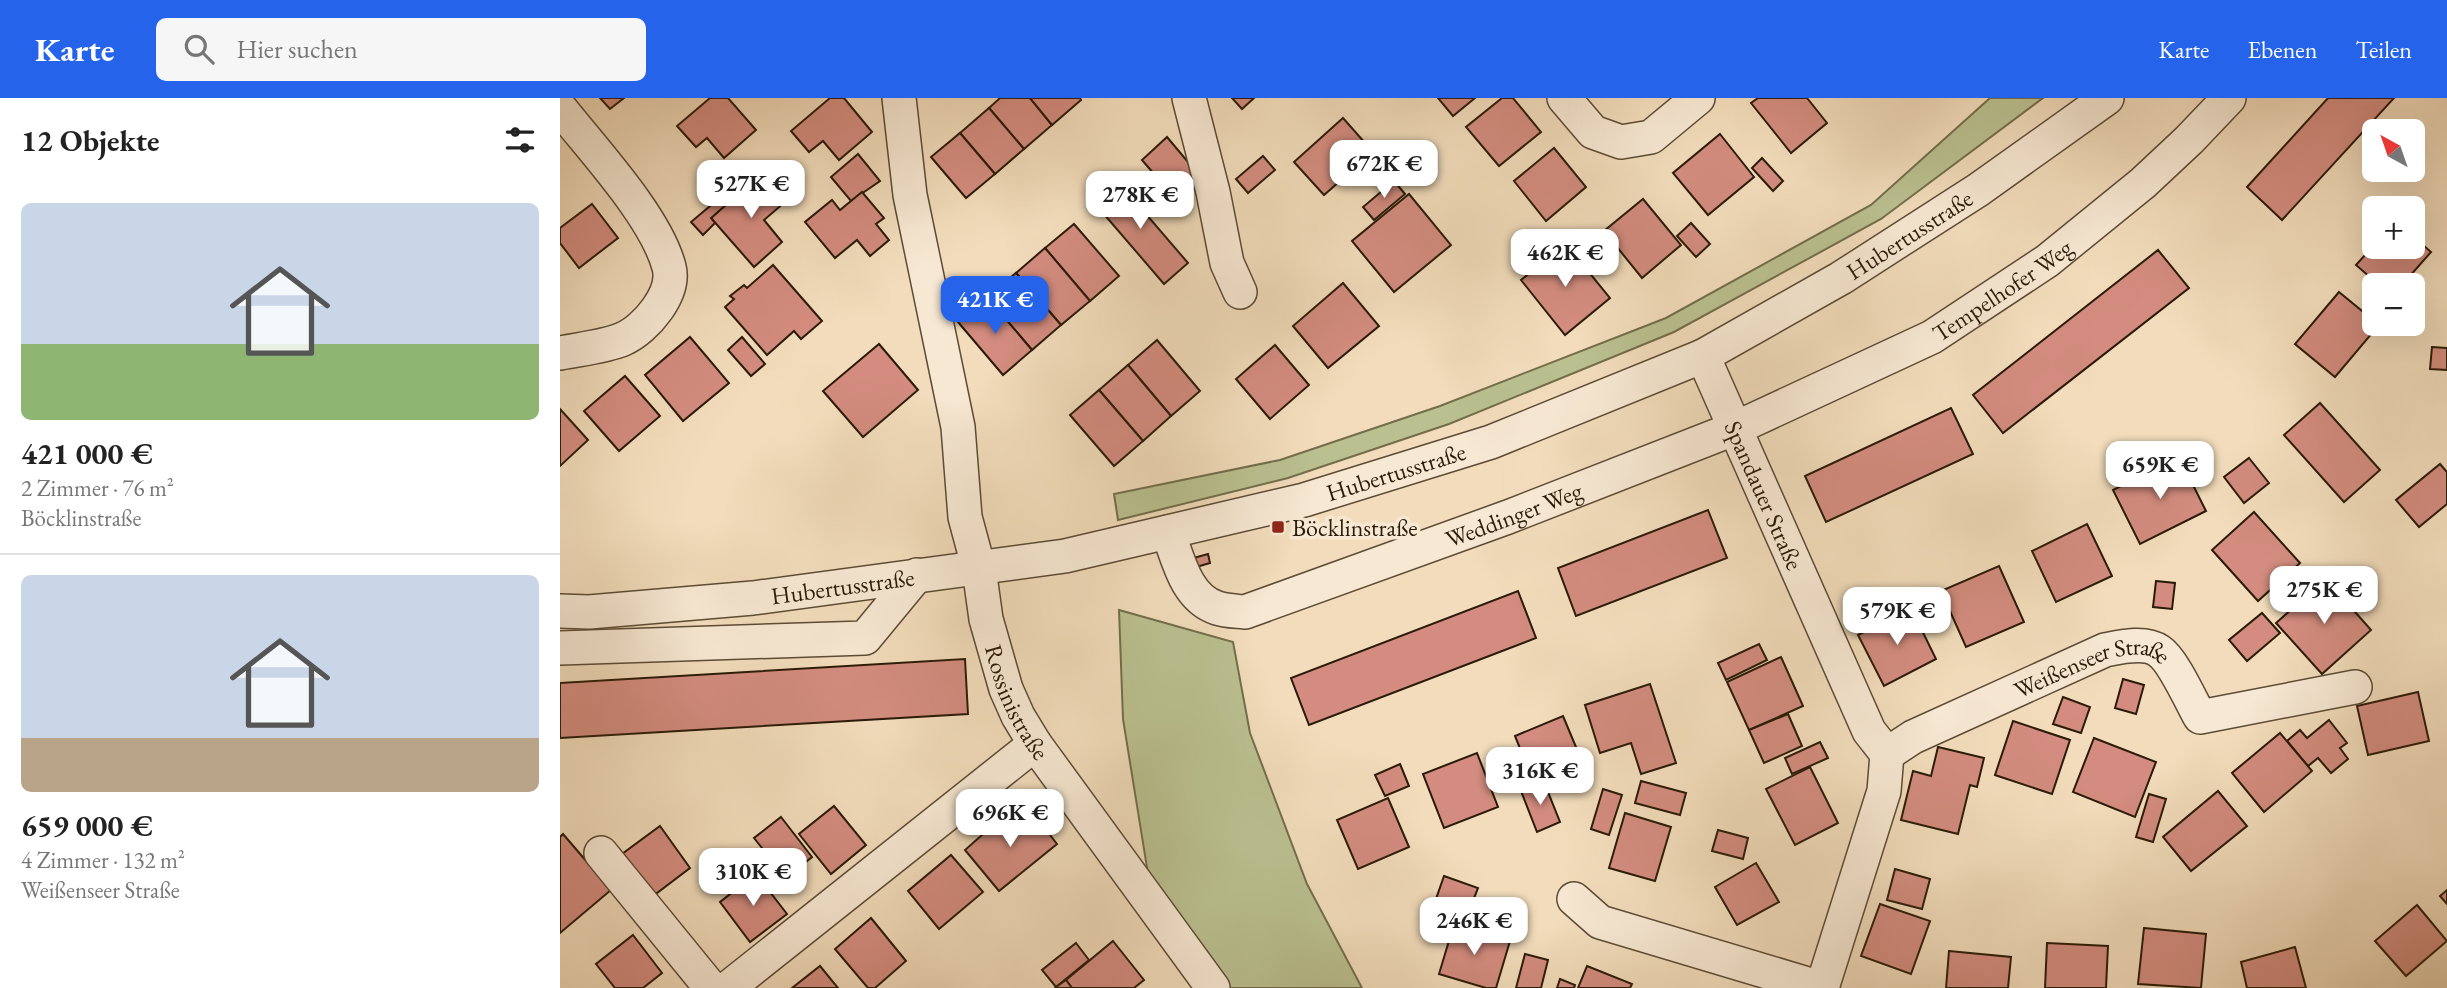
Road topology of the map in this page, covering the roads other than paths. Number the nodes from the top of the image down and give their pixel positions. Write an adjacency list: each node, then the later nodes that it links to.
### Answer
1 (899, 98): 13 (street)
2 (1189, 98): 8 (street)
3 (1564, 98): 4 (street)
4 (1698, 98)
5 (2107, 98): 10 (street, Hubertusstraße)
6 (2229, 98): 11 (street, Tempelhofer Weg)
7 (560, 108): 9 (street)
8 (1240, 292)
9 (560, 353)
10 (1703, 356): 11 (street, Spandauer Straße); 12 (street, Hubertusstraße)
11 (1736, 428): 12 (street, Weddinger Weg); 19 (street, Spandauer Straße)
12 (1168, 532): 13 (street, Hubertusstraße)
13 (979, 569): 14 (street, Hubertusstraße); 18 (street, Rossinistraße)
14 (917, 575): 15 (street, Hubertusstraße); 16 (street)
15 (560, 611)
16 (560, 648)
17 (2355, 687): 19 (street, Weißenseer Straße)
18 (1035, 744): 23 (street); 24 (street, Rossinistraße)
19 (1887, 754): 25 (street)
20 (601, 853): 22 (street)
21 (1574, 899): 25 (street)
22 (711, 988)
23 (727, 988)
24 (1213, 988)
25 (1822, 988)

